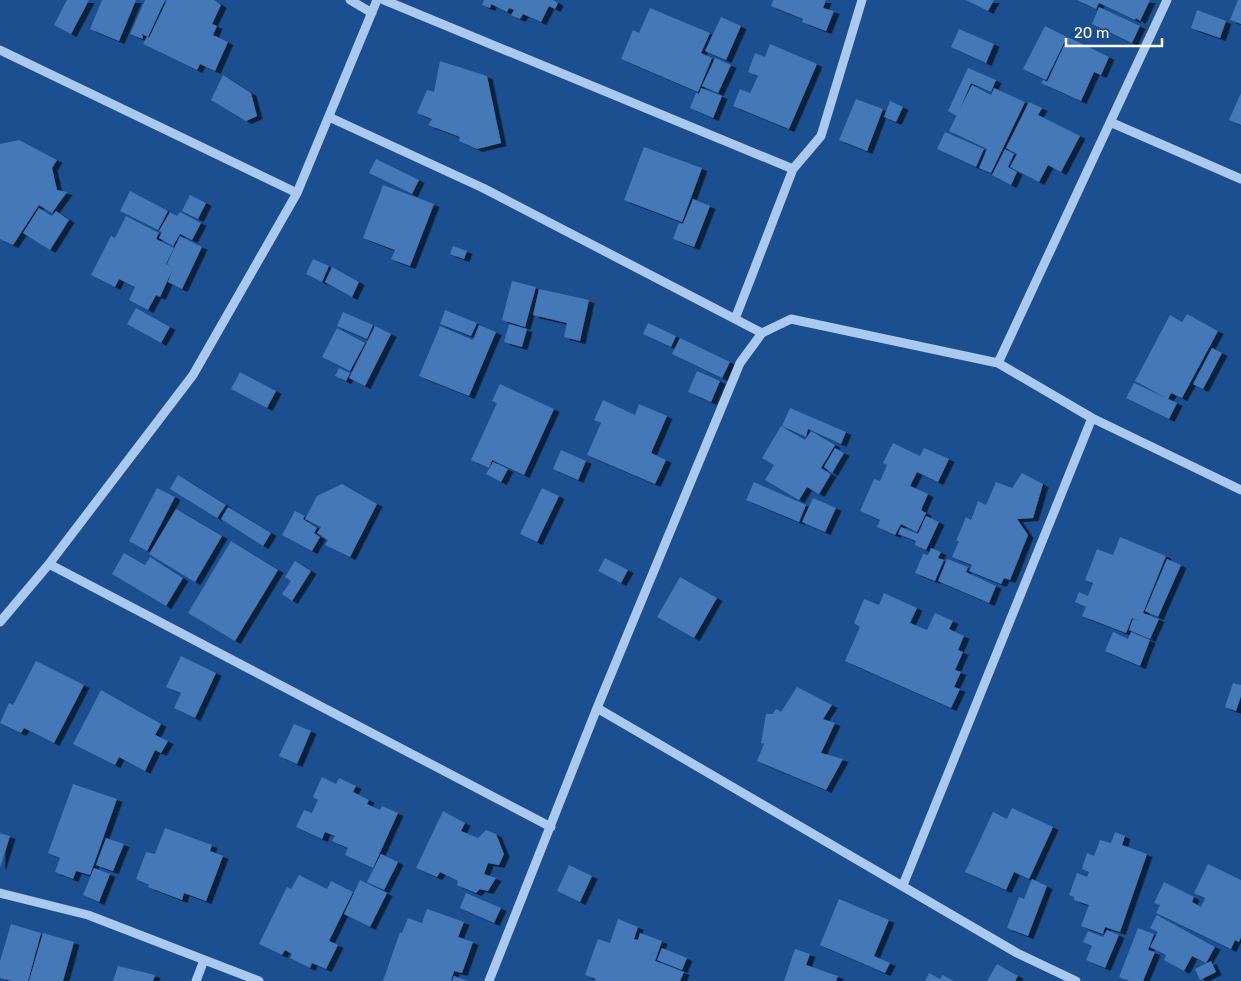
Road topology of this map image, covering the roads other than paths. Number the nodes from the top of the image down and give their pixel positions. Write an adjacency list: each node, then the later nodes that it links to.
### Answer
1 (350, 0): 6 (street)
2 (377, 0): 6 (street)
3 (384, 0): 10 (street)
4 (862, 0): 10 (street)
5 (1167, 0): 9 (street)
6 (372, 13): 8 (street)
7 (0, 50): 12 (street)
8 (329, 117): 12 (street); 13 (street)
9 (1110, 122): 11 (street); 15 (street)
10 (793, 168): 13 (street)
11 (1241, 179)
12 (298, 193): 18 (street)
13 (735, 318): 14 (street)
14 (762, 333): 15 (street); 20 (street)
15 (998, 363): 16 (street)
16 (1092, 418): 17 (street); 22 (street)
17 (1241, 490)
18 (49, 564): 19 (street); 21 (street)
19 (0, 622)
20 (597, 708): 21 (street); 22 (street)
21 (551, 827): 27 (street)
22 (903, 885): 28 (street)
23 (0, 893): 24 (street)
24 (204, 960): 25 (street); 26 (street)
25 (196, 981)
26 (259, 981)
27 (489, 981)
28 (1076, 981)

